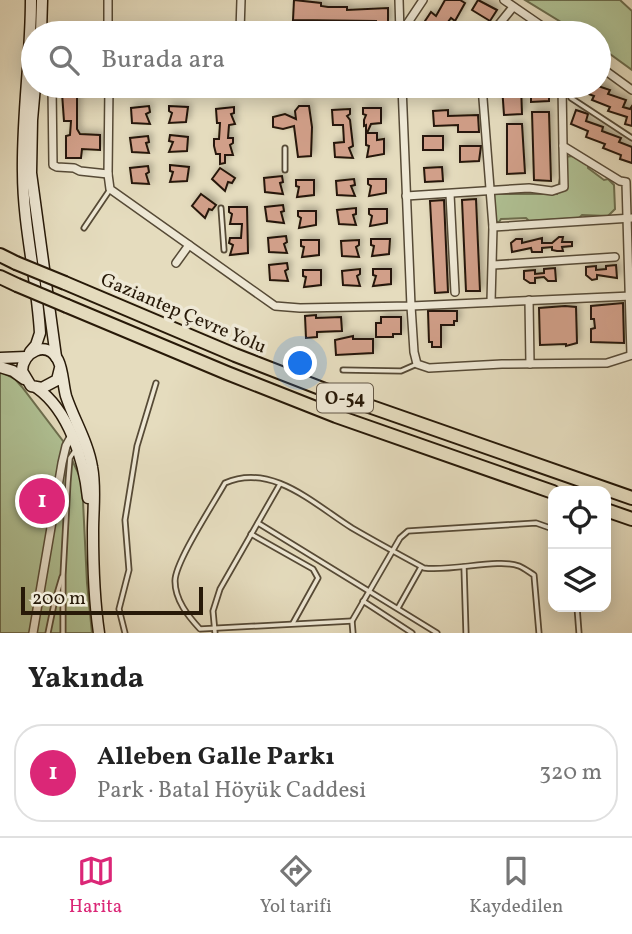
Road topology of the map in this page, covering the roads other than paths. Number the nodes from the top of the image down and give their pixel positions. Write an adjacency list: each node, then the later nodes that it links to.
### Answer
1 (31, 0): 9 (main road)
2 (42, 0): 10 (main road)
3 (108, 0): 11 (street)
4 (241, 0): 12 (street)
5 (399, 0): 13 (street)
6 (424, 0): 14 (street)
7 (504, 0): 8 (street)
8 (513, 7): 15 (street); 16 (street)
9 (31, 21)
10 (41, 21)
11 (108, 21)
12 (240, 21)
13 (400, 21)
14 (409, 21)
15 (502, 21)
16 (534, 21)
17 (611, 75): 18 (street)
18 (632, 90)
19 (25, 98): 53 (main road)
20 (34, 98): 54 (main road)
21 (52, 98): 31 (street)
22 (109, 98): 31 (street)
23 (402, 98): 35 (street)
24 (483, 98): 33 (street)
25 (562, 98): 28 (street)
26 (571, 98): 27 (lane)
27 (632, 138)
28 (563, 146): 33 (street); 37 (street)
29 (285, 148): 30 (lane)
30 (285, 170)
31 (107, 174): 32 (street)
32 (110, 189): 39 (lane); 40 (street)
33 (489, 190): 34 (street); 38 (street)
34 (450, 194): 35 (street); 47 (street)
35 (406, 196): 51 (street)
36 (221, 208): 41 (lane)
37 (629, 218): 38 (street); 48 (street)
38 (493, 227): 45 (street)
39 (84, 228)
40 (189, 245): 44 (street); 51 (street)
41 (224, 250)
42 (0, 255): 68 (highway, Gaziantep Çevre Yolu / O-54, bridge)
43 (615, 257): 45 (street)
44 (176, 263)
45 (492, 265): 50 (street)
46 (0, 277): 67 (highway, Gaziantep Çevre Yolu / O-54, bridge)
47 (455, 292)
48 (631, 296): 49 (street); 52 (street)
49 (529, 300): 50 (street); 57 (street)
50 (491, 302): 51 (street)
51 (411, 306): 56 (street)
52 (632, 355): 57 (street)
53 (27, 356): 54 (main road); 55 (main road); 61 (main road)
54 (56, 357): 59 (main road)
55 (0, 358)
56 (417, 364): 57 (street); 60 (lane)
57 (530, 364)
58 (0, 367): 61 (main road)
59 (60, 368): 63 (main road); 74 (main road)
60 (344, 370)
61 (25, 379): 63 (main road)
62 (156, 383): 90 (lane)
63 (37, 388): 64 (main road)
64 (71, 437): 65 (main road); 86 (street)
65 (76, 449): 74 (main road); 78 (lane)
66 (280, 484): 71 (lane); 75 (lane); 85 (lane)
67 (548, 490)
68 (632, 498)
69 (611, 512): 70 (highway)
70 (632, 519)
71 (258, 523): 73 (lane); 79 (lane)
72 (548, 527): 75 (lane)
73 (251, 534): 84 (lane); 85 (lane)
74 (93, 544): 89 (main road)
75 (393, 551): 76 (lane); 79 (lane)
76 (421, 567): 77 (lane); 81 (lane)
77 (464, 567): 94 (lane); 95 (lane)
78 (63, 575): 87 (lane); 88 (lane)
79 (369, 590): 80 (lane); 81 (lane)
80 (363, 601): 83 (lane); 92 (lane)
81 (398, 608): 93 (lane)
82 (577, 612): 96 (lane)
83 (352, 621): 84 (lane); 91 (lane)
84 (293, 623): 85 (lane)
85 (214, 631)
86 (33, 633)
87 (48, 633)
88 (63, 633)
89 (99, 633)
90 (124, 633)
91 (353, 633)
92 (412, 633)
93 (437, 633)
94 (466, 633)
95 (539, 633)
96 (579, 633)

